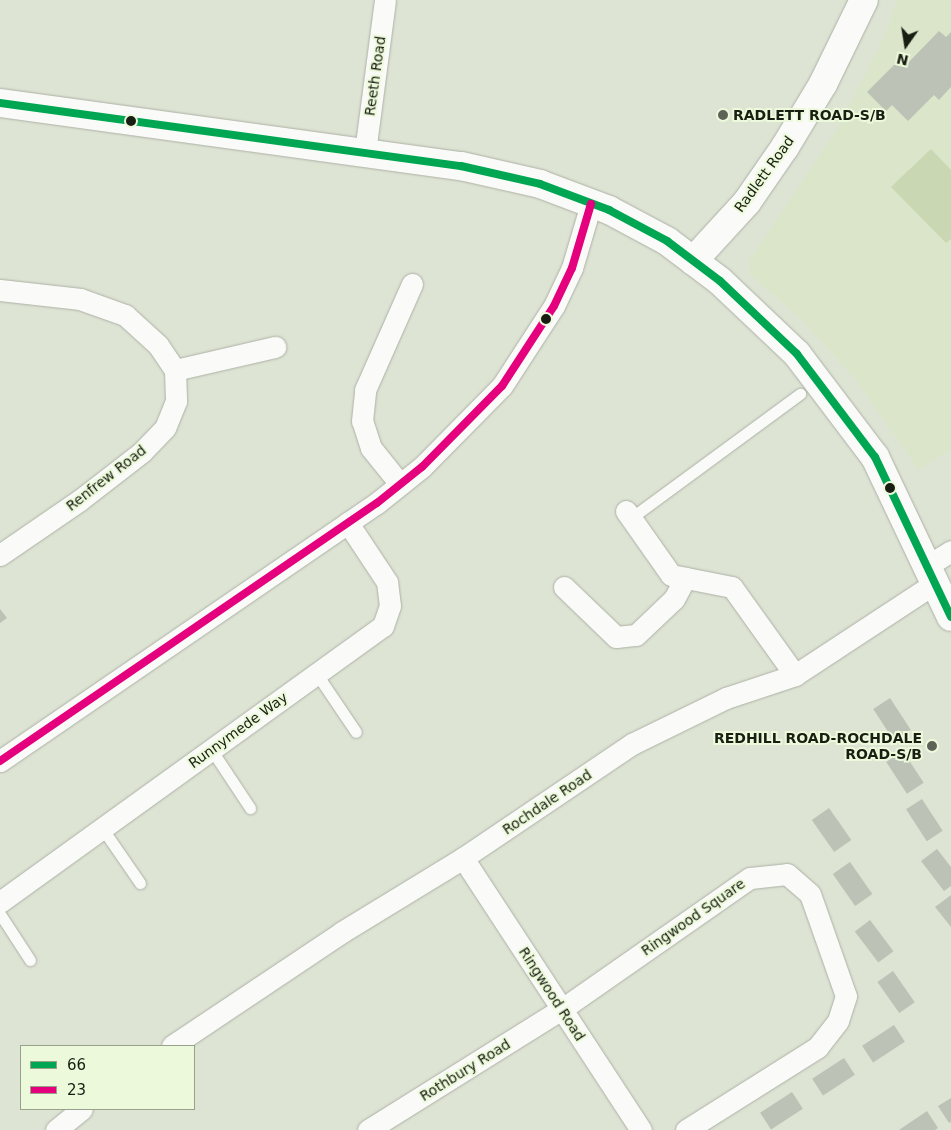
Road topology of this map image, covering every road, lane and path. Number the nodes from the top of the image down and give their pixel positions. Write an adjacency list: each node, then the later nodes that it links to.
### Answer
1 (385, 0): 4 (street, Reeth Road)
2 (864, 0): 6 (street, Radlett Road)
3 (0, 103): 4 (street)
4 (365, 152): 5 (street)
5 (591, 204): 6 (street); 12 (street)
6 (693, 260): 17 (street)
7 (412, 284): 12 (street)
8 (0, 290): 10 (street)
9 (274, 347): 10 (street)
10 (175, 370): 16 (street, Renfrew Road)
11 (800, 394): 13 (lane)
12 (400, 484): 14 (street)
13 (629, 514): 18 (street)
14 (348, 523): 21 (street, Runnymede Way); 25 (street)
15 (951, 551): 17 (street, Rochdale Road)
16 (0, 555)
17 (931, 575): 20 (street); 22 (street, Rochdale Road)
18 (685, 578): 19 (street); 22 (street)
19 (564, 586)
20 (951, 617)
21 (316, 673): 23 (lane); 24 (street, Runnymede Way)
22 (795, 674): 28 (street, Rochdale Road)
23 (356, 732)
24 (211, 749): 26 (lane); 27 (street, Runnymede Way)
25 (0, 761)
26 (250, 808)
27 (102, 828): 29 (lane); 30 (street, Runnymede Way)
28 (463, 858): 33 (street, Ringwood Road); 34 (street, Rochdale Road)
29 (140, 884)
30 (0, 902)
31 (0, 914): 32 (lane)
32 (30, 960)
33 (562, 1009): 37 (street, Rothbury Road); 38 (street, Ringwood Road); 39 (street, Ringwood Square)
34 (173, 1045)
35 (81, 1110): 36 (street)
36 (56, 1130)
37 (368, 1130)
38 (641, 1130)
39 (686, 1130)

